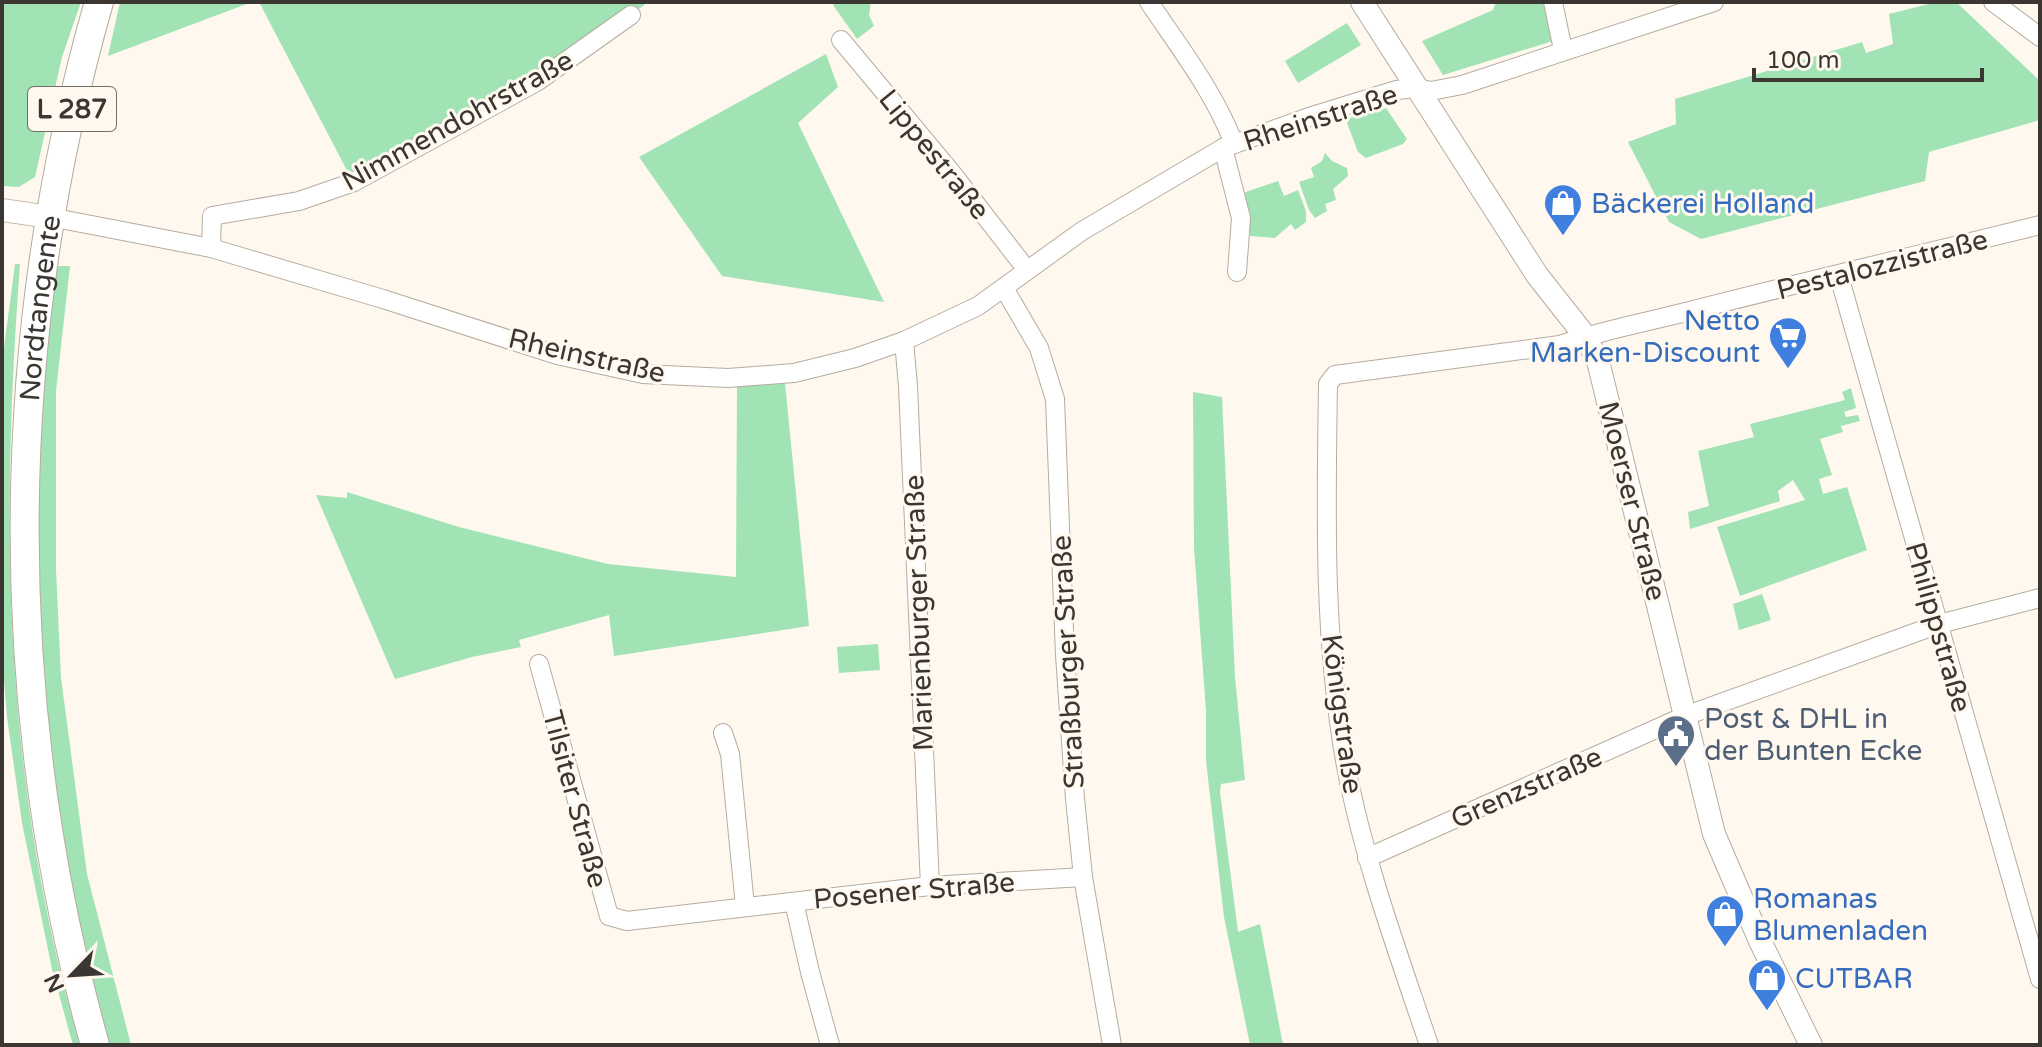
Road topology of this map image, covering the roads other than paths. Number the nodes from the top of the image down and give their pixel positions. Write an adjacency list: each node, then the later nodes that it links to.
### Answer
1 (99, 2): 14 (main road, Nordtangente / L 287)
2 (1149, 2): 12 (street)
3 (1362, 2): 11 (street, Moerser Straße)
4 (1553, 2): 10 (street)
5 (1714, 2): 10 (street, Rheinstraße)
6 (1993, 2): 8 (street)
7 (631, 15): 16 (street, Nimmendohrstraße)
8 (2040, 37)
9 (841, 40): 17 (street, Lippestraße)
10 (1563, 50): 11 (street, Rheinstraße)
11 (1417, 88): 12 (street, Rheinstraße); 21 (street, Moerser Straße)
12 (1229, 146): 17 (street, Rheinstraße); 18 (street, Rheinstraße)
13 (2, 210): 14 (street)
14 (50, 217): 16 (street, Rheinstraße); 36 (main road, Nordtangente / L 287)
15 (2040, 225): 19 (street, Pestalozzistraße)
16 (211, 248): 22 (street, Rheinstraße)
17 (1027, 270): 20 (street, Rheinstraße)
18 (1237, 272)
19 (1839, 276): 21 (street, Pestalozzistraße); 25 (street, Philippstraße)
20 (1004, 288): 22 (street, Rheinstraße); 30 (street, Straßburger Straße)
21 (1585, 336): 23 (street, Pestalozzistraße); 27 (street, Moerser Straße)
22 (904, 341): 31 (street, Marienburger Straße)
23 (1335, 375): 29 (street, Königstraße)
24 (2040, 598): 25 (street, Grenzstraße)
25 (1939, 624): 27 (street, Grenzstraße); 35 (street, Philippstraße)
26 (539, 664): 34 (street, Tilsiter Straße)
27 (1685, 716): 29 (street, Grenzstraße); 40 (street, Moerser Straße)
28 (723, 733): 33 (street)
29 (1367, 858): 39 (street, Königstraße)
30 (1083, 877): 31 (street, Posener Straße); 38 (street, Straßburger Straße)
31 (930, 886): 32 (street, Posener Straße)
32 (794, 902): 33 (street, Posener Straße); 37 (street)
33 (745, 906): 34 (street, Posener Straße)
34 (627, 921)
35 (2040, 979)
36 (95, 1045)
37 (830, 1045)
38 (1112, 1045)
39 (1429, 1045)
40 (1811, 1045)

